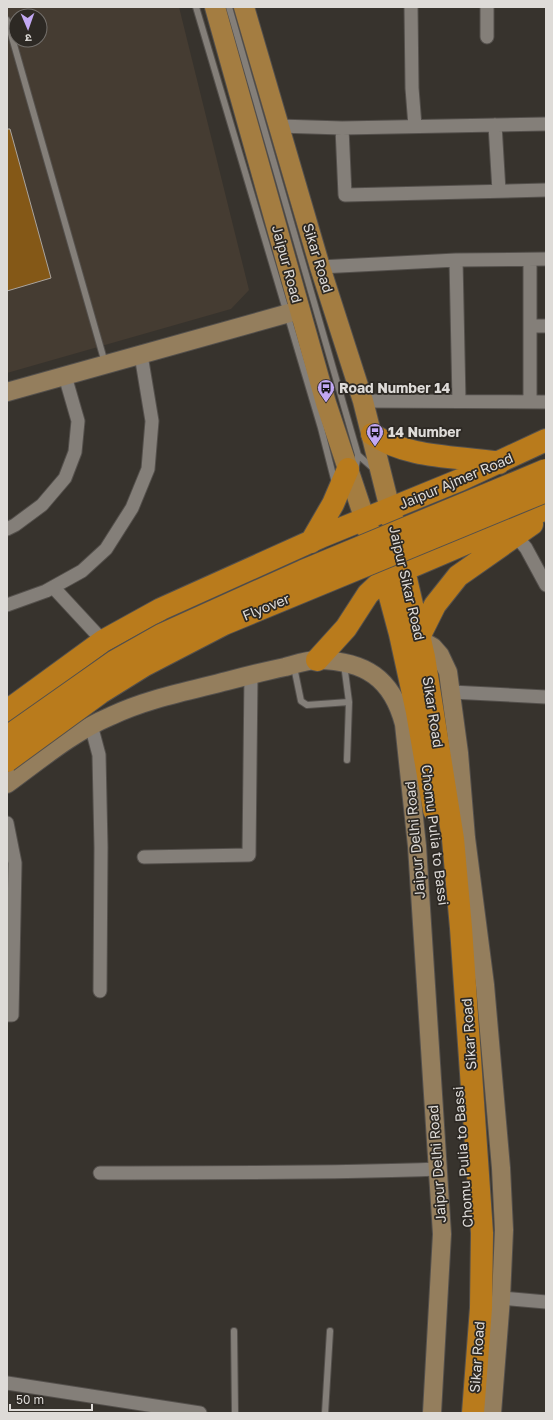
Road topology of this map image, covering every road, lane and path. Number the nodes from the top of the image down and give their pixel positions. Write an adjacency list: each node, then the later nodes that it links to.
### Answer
1 (196, 7): 20 (lane)
2 (215, 7): 20 (main road, Jaipur Road)
3 (229, 7): 35 (lane)
4 (244, 7): 11 (main road, Sikar Road)
5 (411, 7): 12 (street)
6 (487, 7): 8 (street)
7 (7, 20): 24 (lane)
8 (487, 37)
9 (546, 124): 10 (street)
10 (495, 125): 12 (street); 15 (street)
11 (279, 126): 13 (street); 19 (main road, Sikar Road)
12 (415, 126): 13 (street)
13 (342, 128): 15 (street)
14 (546, 190): 15 (street)
15 (498, 192)
16 (546, 259): 18 (street)
17 (456, 260): 18 (street); 19 (street); 28 (street)
18 (530, 260): 21 (street)
19 (320, 267): 27 (main road, Sikar Road)
20 (293, 312): 23 (main road); 35 (main road, Jaipur Road)
21 (531, 326): 22 (street); 29 (street)
22 (546, 326)
23 (141, 355): 24 (main road); 48 (street)
24 (106, 365): 25 (main road)
25 (65, 376): 26 (main road); 42 (street)
26 (7, 392)
27 (363, 401): 28 (street); 31 (main road, Sikar Road)
28 (459, 401): 29 (street)
29 (530, 402): 30 (street)
30 (546, 402)
31 (372, 434): 33 (highway); 36 (main road, Sikar Road)
32 (546, 440): 33 (highway, Jaipur Ajmer Road)
33 (499, 463): 38 (highway, Jaipur Ajmer Road)
34 (546, 470): 61 (highway, Flyover, bridge)
35 (349, 475): 36 (lane); 41 (main road, Jaipur Road); 44 (highway)
36 (382, 476): 38 (main road, Sikar Road)
37 (546, 491): 63 (highway, Flyover, bridge)
38 (390, 509): 41 (highway, Jaipur Ajmer Road); 45 (highway, Jaipur Sikar Road)
39 (546, 509): 45 (highway)
40 (546, 514): 43 (highway)
41 (365, 520): 44 (highway, Jaipur Ajmer Road); 46 (highway, Chomu Pulia to Bassi)
42 (7, 528)
43 (516, 536): 47 (street); 51 (highway)
44 (311, 542): 50 (highway, Jaipur Ajmer Road)
45 (405, 569): 46 (highway); 51 (highway, Jaipur Sikar Road)
46 (385, 578): 52 (highway); 81 (highway, Chomu Pulia to Bassi)
47 (546, 585)
48 (53, 587): 49 (street); 50 (street)
49 (7, 605)
50 (103, 641): 58 (highway, Jaipur Ajmer Road)
51 (422, 644): 56 (main road); 82 (highway, Sikar Road)
52 (317, 660): 53 (main road, Jaipur Delhi Road); 54 (main road, Jaipur Delhi Road)
53 (343, 663): 59 (lane); 70 (main road, Jaipur Delhi Road)
54 (294, 664): 55 (main road, Jaipur Delhi Road); 59 (lane)
55 (251, 675): 60 (main road, Jaipur Delhi Road); 66 (street)
56 (451, 692): 57 (street); 72 (main road)
57 (546, 697)
58 (12, 702)
59 (349, 702): 62 (lane)
60 (92, 725): 64 (main road, Jaipur Delhi Road); 68 (street)
61 (7, 737)
62 (347, 760)
63 (7, 761)
64 (7, 784)
65 (7, 823): 67 (street)
66 (144, 857)
67 (10, 949): 69 (street)
68 (100, 991)
69 (7, 1015)
70 (437, 1169): 71 (street); 80 (main road, Jaipur Delhi Road)
71 (100, 1173)
72 (501, 1298): 73 (street); 83 (main road)
73 (546, 1302)
74 (234, 1331): 78 (lane)
75 (330, 1331): 79 (lane)
76 (7, 1383): 77 (street)
77 (200, 1413)
78 (235, 1413)
79 (325, 1413)
80 (432, 1413)
81 (459, 1413)
82 (473, 1413)
83 (492, 1413)

